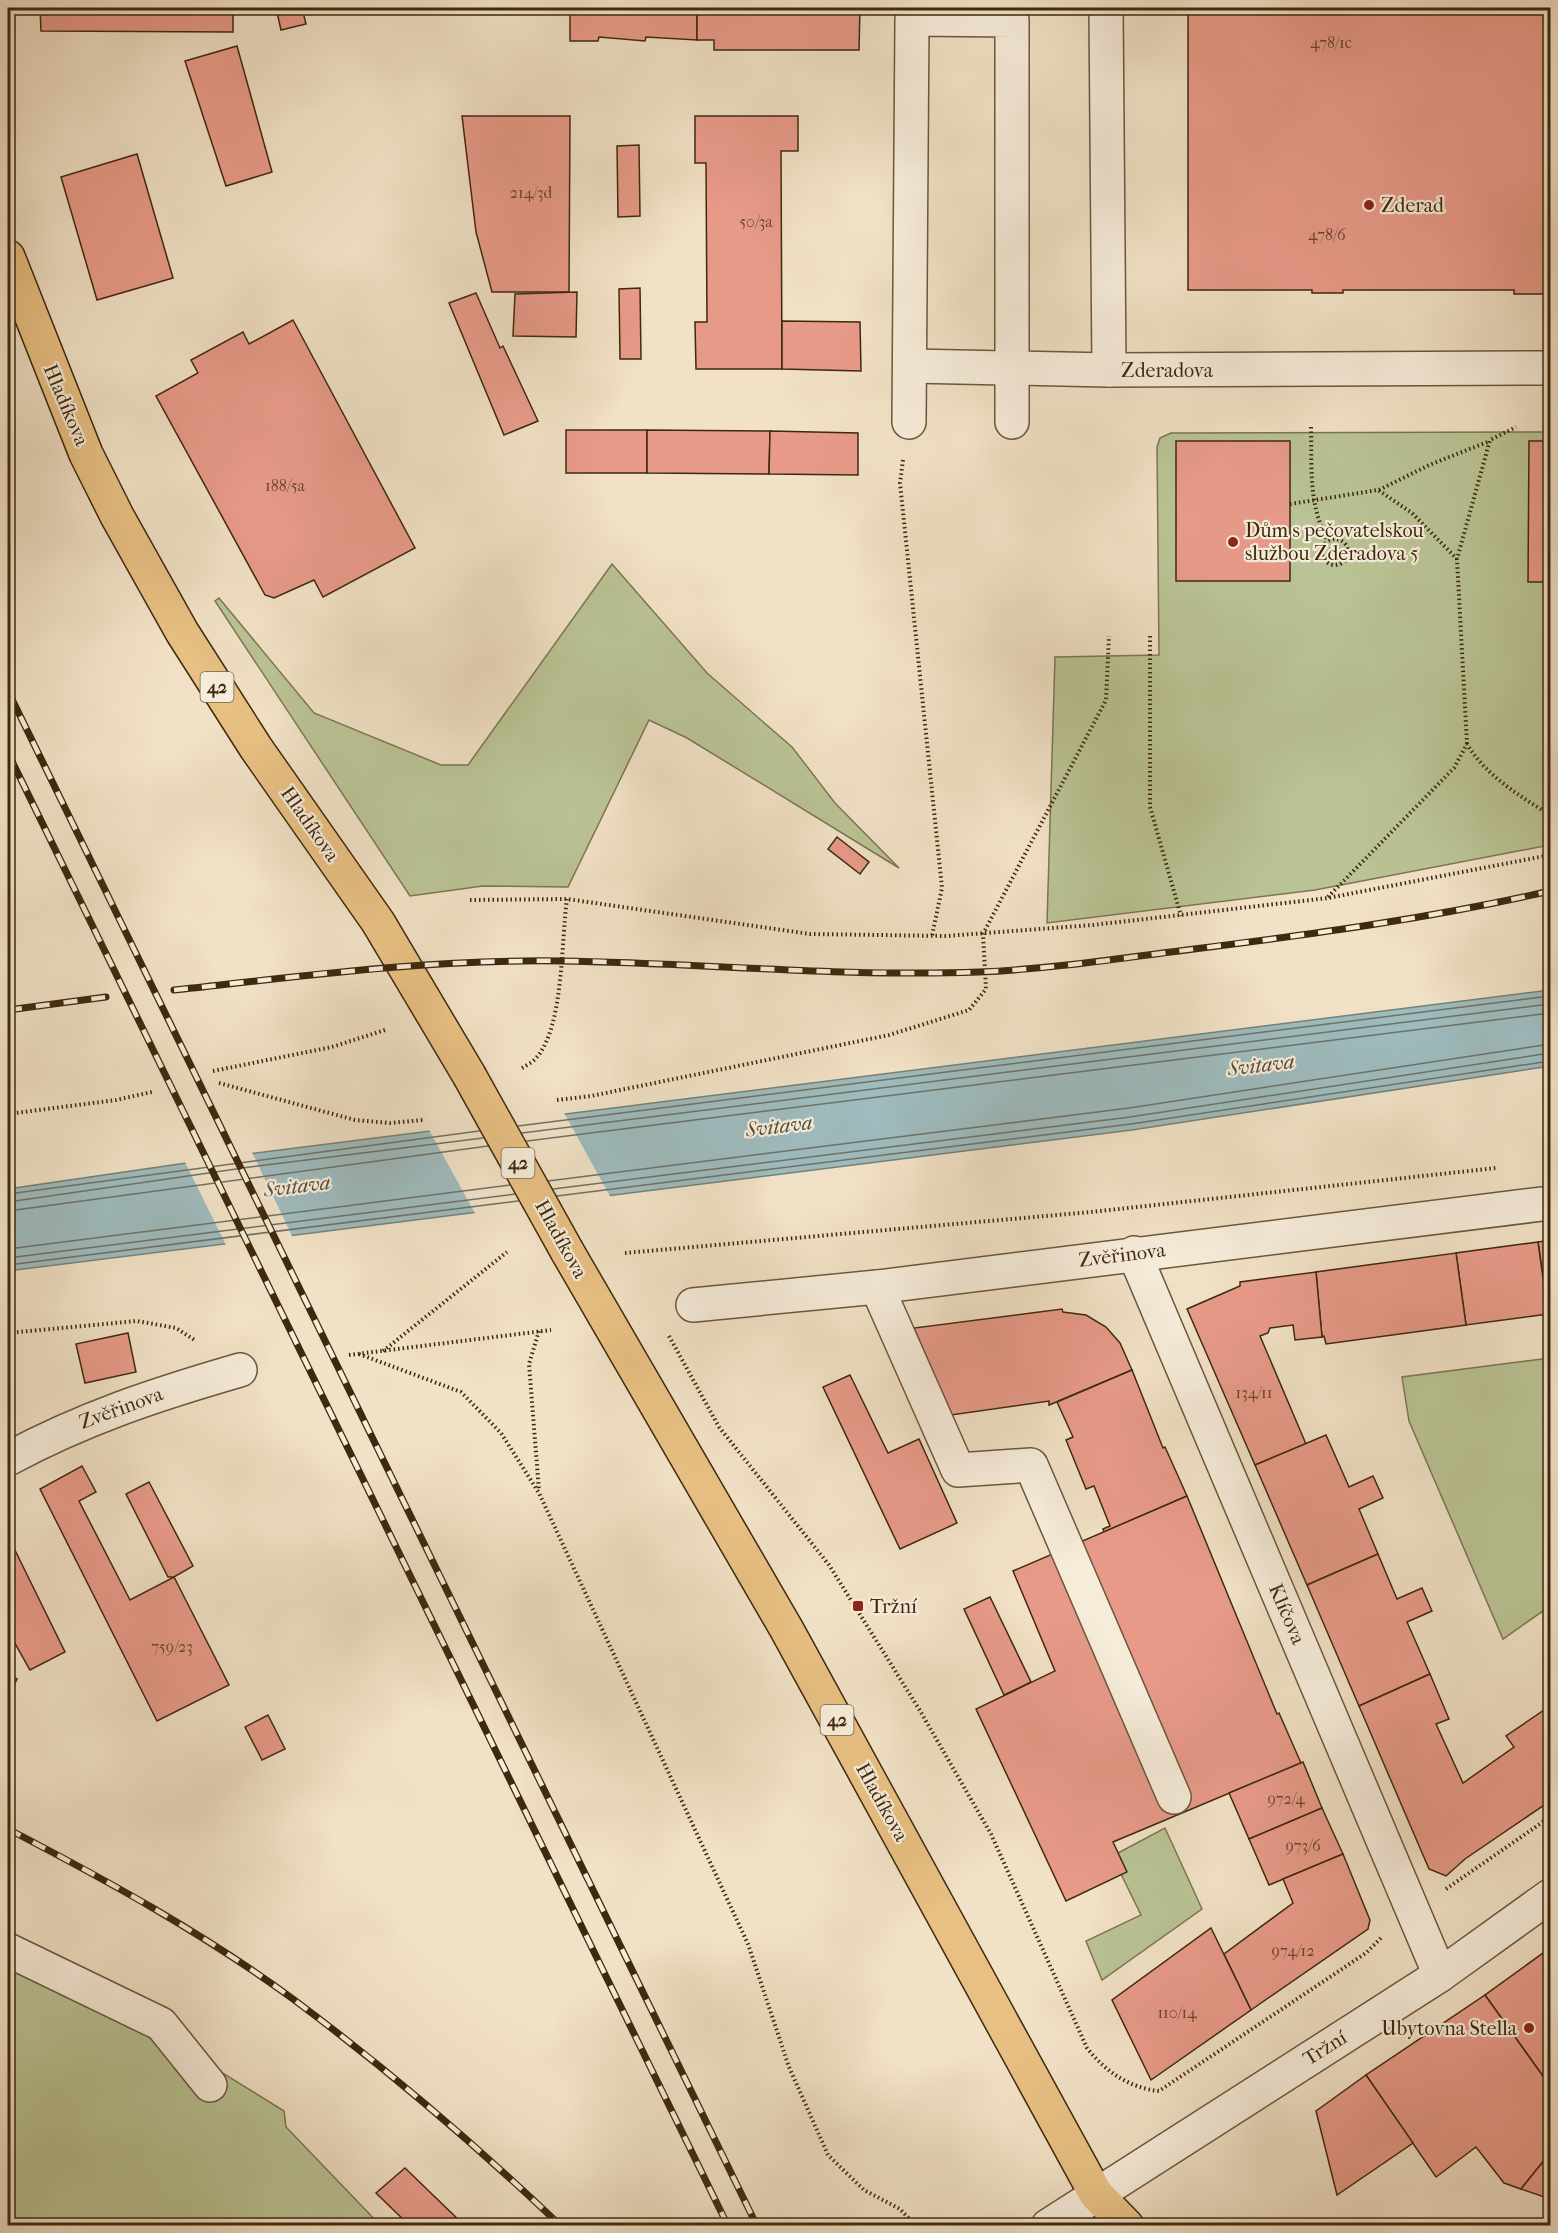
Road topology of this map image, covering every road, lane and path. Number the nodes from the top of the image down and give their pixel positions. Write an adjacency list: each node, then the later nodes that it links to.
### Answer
1 (1106, 8): 6 (street, Zderadova)
2 (8, 257): 60 (main road, Hladíkova / 42, bridge)
3 (911, 366): 4 (street); 4 (street); 7 (street)
4 (1012, 368): 6 (street); 8 (street)
5 (1551, 368): 6 (street, Zderadova)
6 (1109, 370)
7 (909, 422): 27 (path)
8 (1012, 422)
9 (1311, 427): 13 (path)
10 (1516, 427): 11 (path)
11 (1490, 440): 12 (path); 16 (path)
12 (1378, 490): 13 (path); 16 (path)
13 (1313, 502): 14 (path); 15 (path)
14 (1290, 504)
15 (1328, 541): 15 (path)
16 (1456, 559): 19 (path)
17 (1109, 636): 26 (path)
18 (1150, 636): 25 (path)
19 (1467, 744): 20 (path); 22 (path)
20 (1551, 815)
21 (1551, 855): 22 (path)
22 (1328, 898): 25 (path)
23 (567, 899): 24 (path); 27 (path); 29 (path)
24 (470, 900)
25 (1181, 916): 26 (path)
26 (983, 934): 27 (path); 33 (path)
27 (932, 936)
28 (385, 1030): 30 (path)
29 (522, 1068)
30 (213, 1071)
31 (219, 1083): 35 (path)
32 (152, 1092): 34 (path)
33 (558, 1100)
34 (8, 1114)
35 (423, 1119)
36 (1503, 1167): 39 (path)
37 (1551, 1203): 40 (street, Zvěřinova)
38 (507, 1252): 47 (path)
39 (625, 1253)
40 (1134, 1253): 41 (street, Zvěřinova); 56 (street, Klíčova)
41 (877, 1287): 42 (street, Zvěřinova); 53 (street)
42 (693, 1305)
43 (665, 1329): 56 (path)
44 (551, 1330): 45 (path)
45 (539, 1331): 47 (path); 52 (path)
46 (8, 1333): 50 (path)
47 (383, 1351): 48 (path)
48 (359, 1354): 49 (path); 52 (path)
49 (349, 1355)
50 (240, 1370): 51 (street, Zvěřinova)
51 (8, 1459)
52 (539, 1493): 61 (path)
53 (1174, 1797)
54 (1551, 1817): 56 (path)
55 (1551, 1896): 58 (street, Tržní)
56 (1411, 1909): 58 (street, Klíčova)
57 (8, 1950): 59 (street)
58 (1440, 1975): 60 (street, Tržní)
59 (210, 2085)
60 (1098, 2210): 62 (street, Tržní); 63 (main road, Hladíkova / 42)
61 (916, 2226)
62 (1048, 2226)
63 (1126, 2226)

